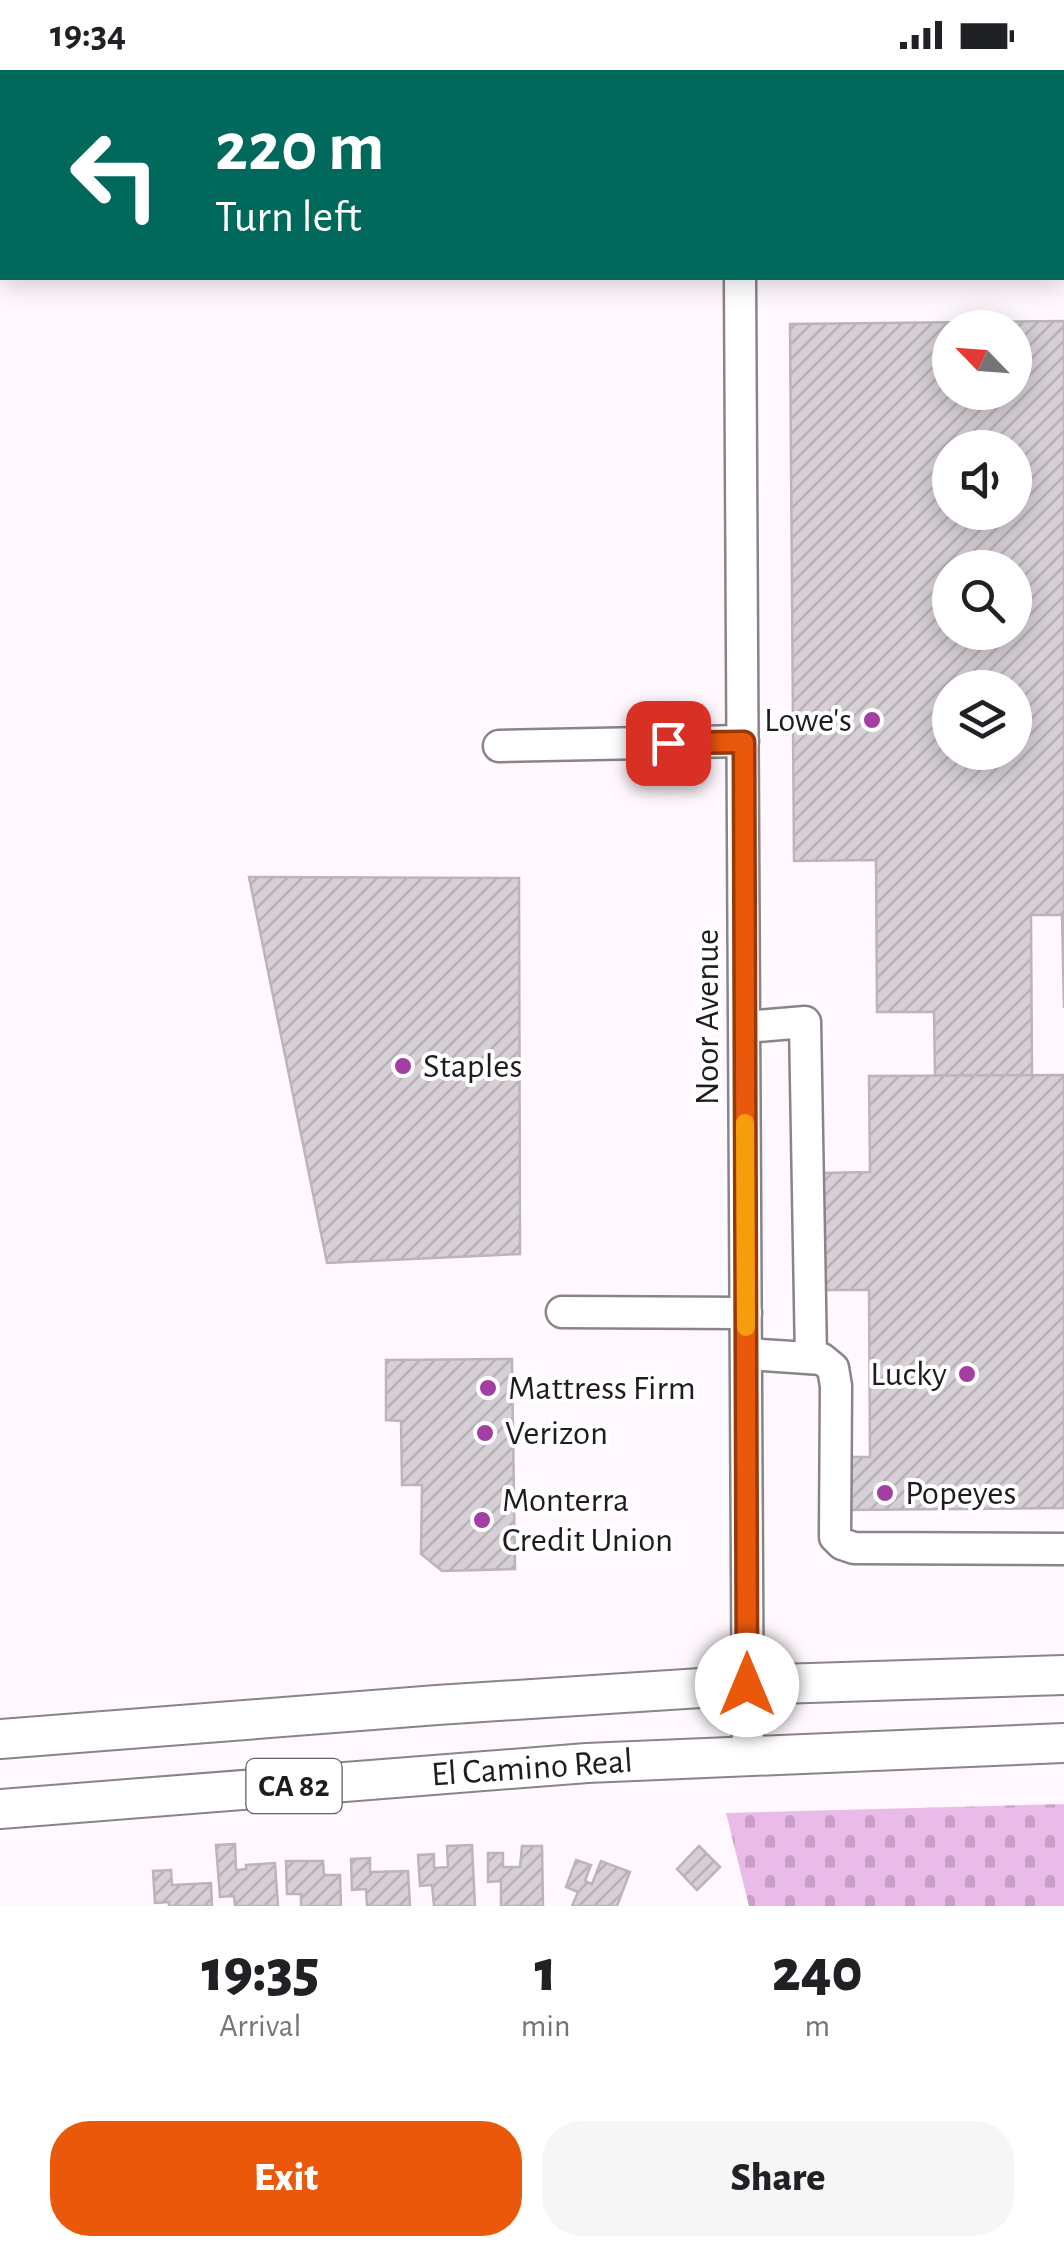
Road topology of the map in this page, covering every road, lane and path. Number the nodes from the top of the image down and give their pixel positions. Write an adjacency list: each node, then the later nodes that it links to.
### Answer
1 (740, 280): 2 (street, Noor Avenue)
2 (744, 742): 3 (street); 4 (street, Noor Avenue)
3 (499, 746)
4 (745, 1027): 6 (street, Noor Avenue); 8 (street)
5 (562, 1312): 6 (street)
6 (746, 1313): 7 (street, Noor Avenue)
7 (747, 1354): 8 (street); 11 (street, Noor Avenue)
8 (811, 1358): 9 (street)
9 (1064, 1549)
10 (1064, 1675): 11 (main road, El Camino Real / CA 82)
11 (747, 1685): 12 (main road, El Camino Real / CA 82); 14 (street, Noor Avenue)
12 (0, 1739)
13 (1064, 1742): 14 (main road, El Camino Real / CA 82)
14 (748, 1757): 15 (main road, El Camino Real / CA 82)
15 (0, 1809)

